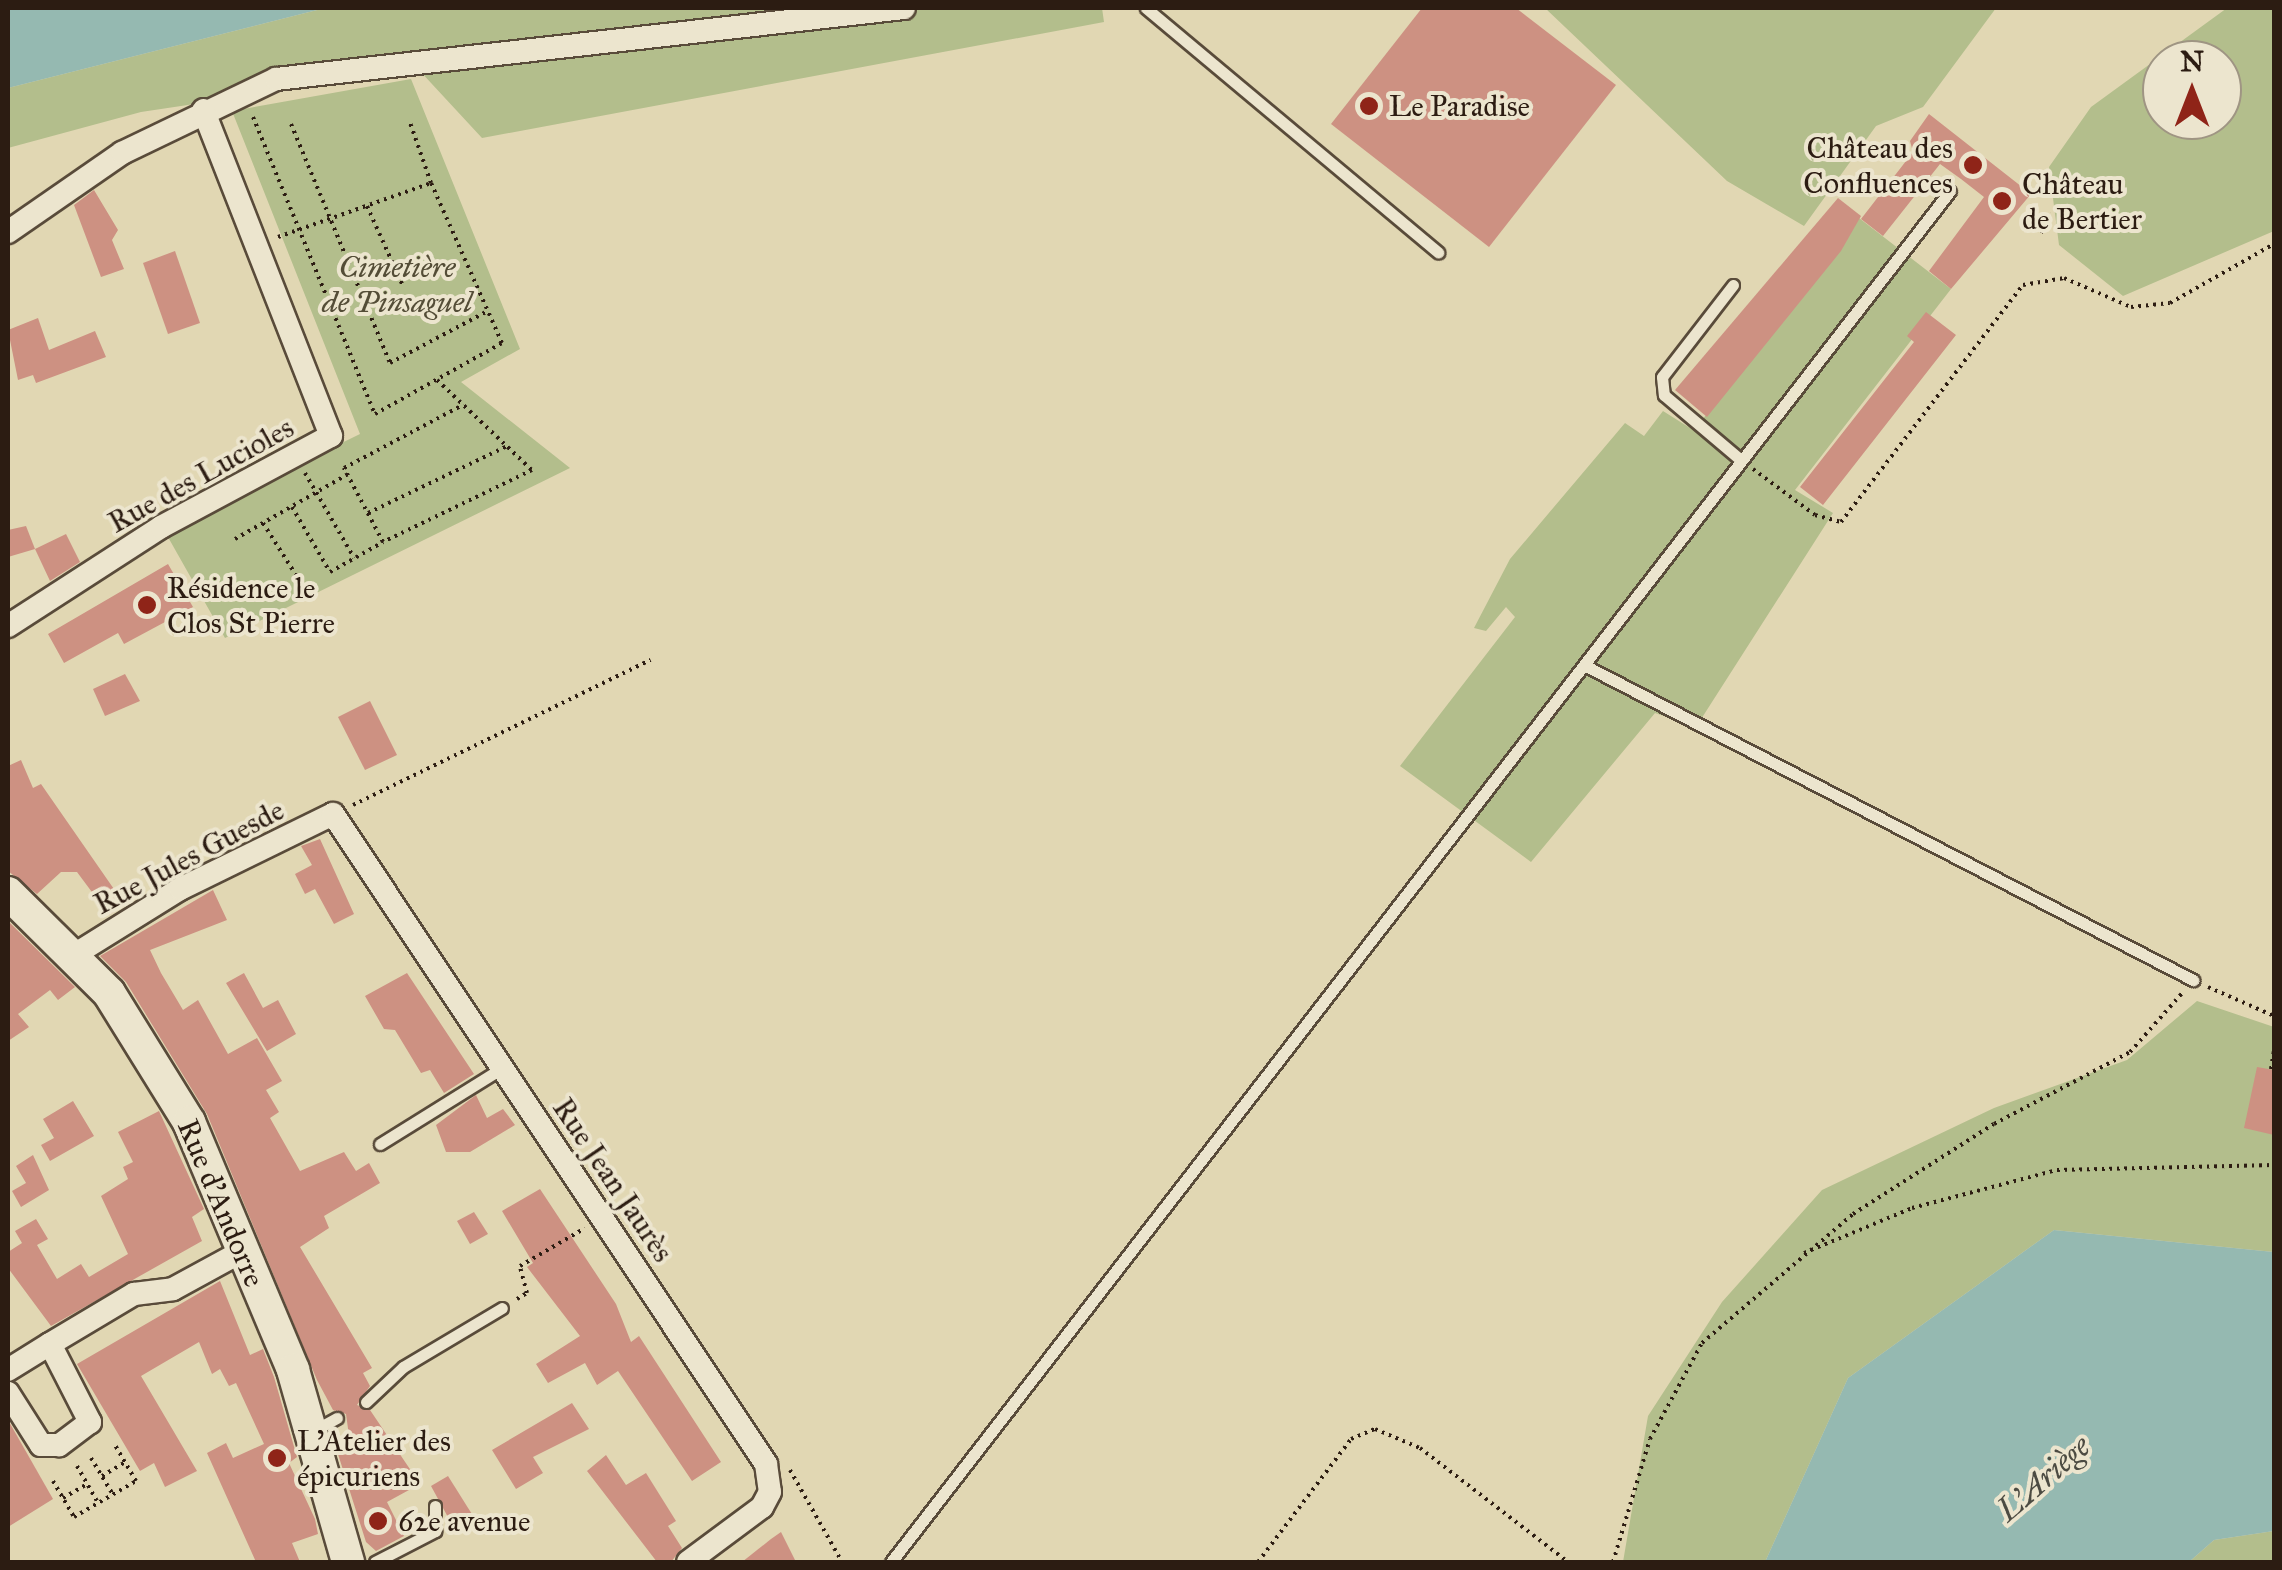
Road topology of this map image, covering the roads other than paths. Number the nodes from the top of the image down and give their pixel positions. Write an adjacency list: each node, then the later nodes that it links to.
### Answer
1 (904, 8): 3 (street)
2 (1146, 8): 6 (lane)
3 (203, 110): 5 (street); 9 (street, Rue des Lucioles)
4 (1950, 191): 8 (lane)
5 (8, 232)
6 (1438, 252)
7 (1734, 286): 8 (lane)
8 (1742, 460): 10 (lane)
9 (8, 626)
10 (1584, 665): 14 (lane); 27 (lane)
11 (333, 814): 13 (street, Rue Jules Guesde); 15 (street, Rue Jean Jaurès)
12 (8, 892): 13 (main road, Rue d'Andorre)
13 (74, 955): 17 (main road, Rue d'Andorre)
14 (2193, 980)
15 (502, 1068): 16 (lane); 26 (street, Rue Jean Jaurès)
16 (380, 1144)
17 (242, 1252): 19 (street); 24 (main road, Rue d'Andorre)
18 (502, 1308): 22 (lane)
19 (50, 1344): 20 (street); 21 (street)
20 (8, 1370)
21 (8, 1393)
22 (366, 1402)
23 (435, 1506): 25 (lane)
24 (348, 1562)
25 (375, 1562)
26 (688, 1562)
27 (891, 1562)

